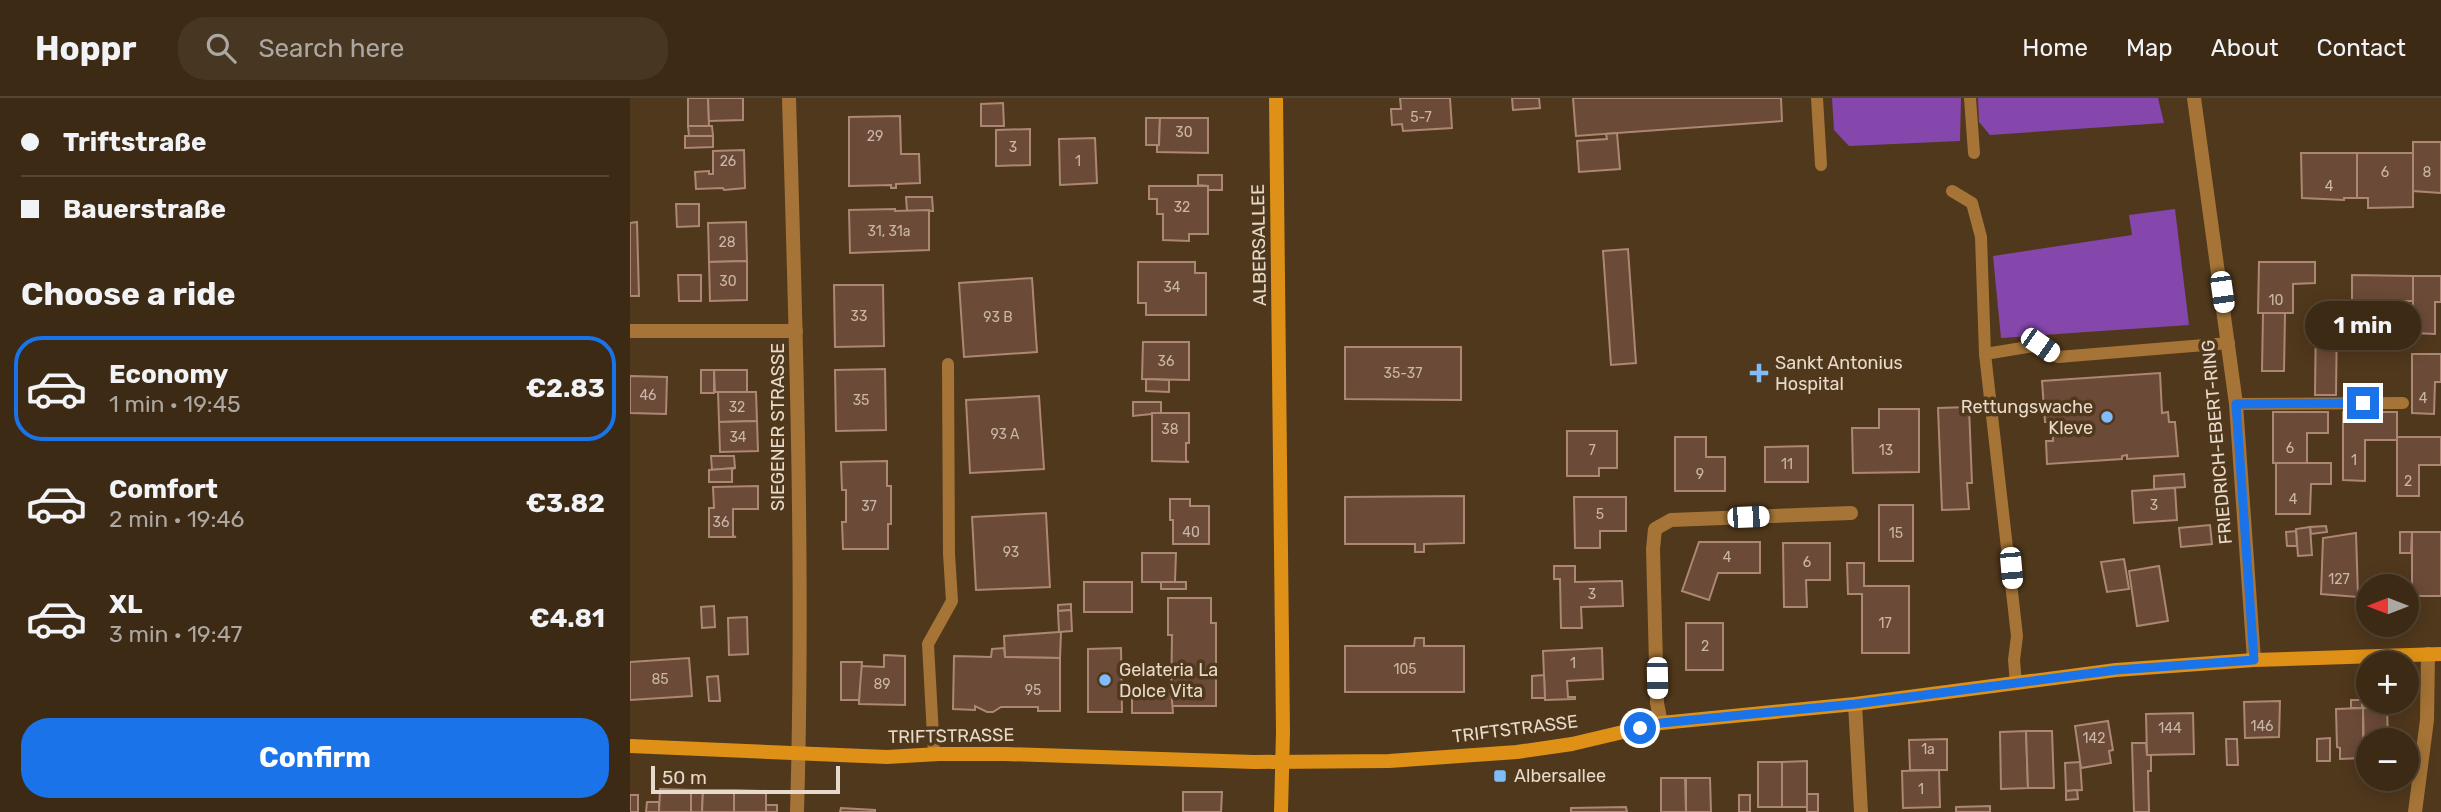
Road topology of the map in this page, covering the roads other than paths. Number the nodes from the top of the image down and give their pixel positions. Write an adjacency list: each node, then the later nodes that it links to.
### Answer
1 (789, 98): 10 (street, SIEGENER STRASSE)
2 (1276, 98): 25 (street, ALBERSALLEE)
3 (1817, 98): 7 (lane)
4 (1970, 98): 6 (lane)
5 (2194, 98): 11 (street, FRIEDRICH-EBERT-RING)
6 (1974, 153)
7 (1821, 165)
8 (1952, 191): 12 (lane)
9 (630, 331): 10 (street)
10 (796, 331): 24 (street, SIEGENER STRASSE)
11 (2229, 343): 12 (lane); 15 (street, FRIEDRICH-EBERT-RING)
12 (1985, 354): 19 (lane)
13 (948, 364): 23 (lane)
14 (2403, 402): 15 (lane)
15 (2236, 404): 18 (street, FRIEDRICH-EBERT-RING)
16 (1851, 513): 21 (street)
17 (2435, 654): 18 (street, TRIFTSTRASSE); 29 (street)
18 (2254, 660): 19 (street, TRIFTSTRASSE)
19 (2016, 684): 20 (street, TRIFTSTRASSE)
20 (1855, 704): 21 (street, TRIFTSTRASSE); 28 (street)
21 (1661, 723): 25 (street, TRIFTSTRASSE)
22 (630, 746): 24 (street, TRIFTSTRASSE)
23 (934, 754): 24 (street, TRIFTSTRASSE); 25 (street, TRIFTSTRASSE)
24 (799, 755): 26 (street, SIEGENER STRASSE)
25 (1283, 762): 27 (street, ALBERSALLEE)
26 (797, 812)
27 (1280, 812)
28 (1861, 812)
29 (2415, 812)

